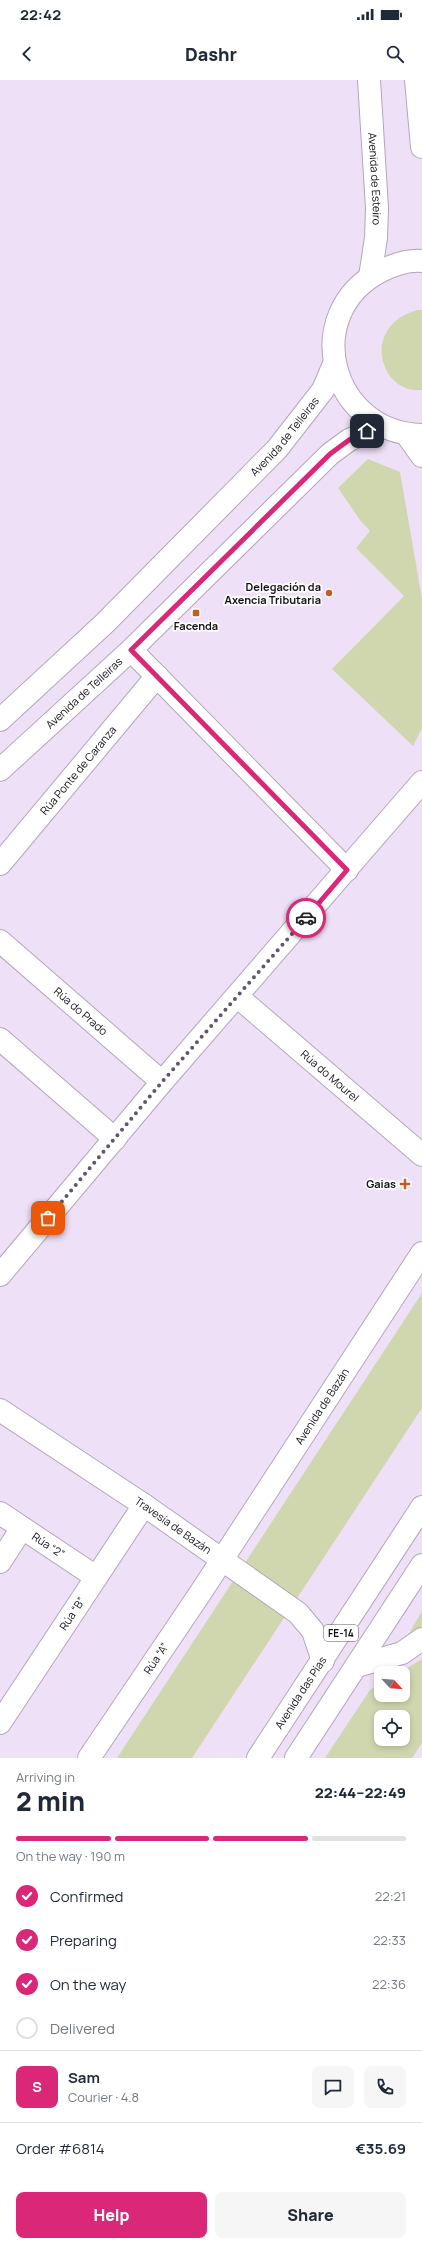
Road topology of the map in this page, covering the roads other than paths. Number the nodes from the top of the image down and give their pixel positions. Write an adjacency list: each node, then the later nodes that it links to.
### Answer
1 (369, 80): 5 (main road, Avenida de Esteiro)
2 (416, 80): 3 (main road)
3 (422, 147)
4 (422, 261): 5 (main road)
5 (370, 277): 6 (main road)
6 (334, 364): 7 (main road); 12 (main road, Avenida de Telleiras)
7 (381, 426): 8 (main road); 10 (main road, Avenida de Telleiras)
8 (415, 435): 9 (main road)
9 (422, 456)
10 (131, 650): 11 (main road); 13 (main road, Avenida de Telleiras)
11 (157, 676): 15 (main road, Rúa Ponte de Caranza); 16 (main road)
12 (0, 720)
13 (0, 770)
14 (422, 782): 16 (main road)
15 (0, 864)
16 (347, 870): 18 (main road)
17 (0, 941): 20 (main road, Rúa do Prado)
18 (238, 996): 20 (main road); 22 (main road, Rúa do Mourel)
19 (0, 1039): 21 (main road)
20 (162, 1082): 21 (main road)
21 (115, 1138): 24 (main road)
22 (422, 1155)
23 (422, 1253): 30 (main road, Avenida de Bazán)
24 (0, 1274)
25 (0, 1410): 26 (main road, Travesía de Bazán)
26 (144, 1505): 30 (main road, Travesía de Bazán); 33 (main road, Rúa “B”)
27 (422, 1507): 35 (main road, Avenida das Pías / FE-14)
28 (0, 1513): 29 (main road, Rúa “2”)
29 (22, 1528): 31 (main road); 33 (main road, Rúa “2”)
30 (222, 1559): 35 (main road, Travesía de Bazán); 38 (main road, Rúa “A”)
31 (0, 1562)
32 (422, 1565): 36 (main road, FE-14)
33 (96, 1577): 37 (main road, Rúa “B”)
34 (422, 1639): 36 (main road)
35 (323, 1661): 39 (main road, Avenida das Pías / FE-14)
36 (357, 1666): 40 (main road, FE-14)
37 (0, 1723)
38 (89, 1758)
39 (258, 1758)
40 (296, 1758)

